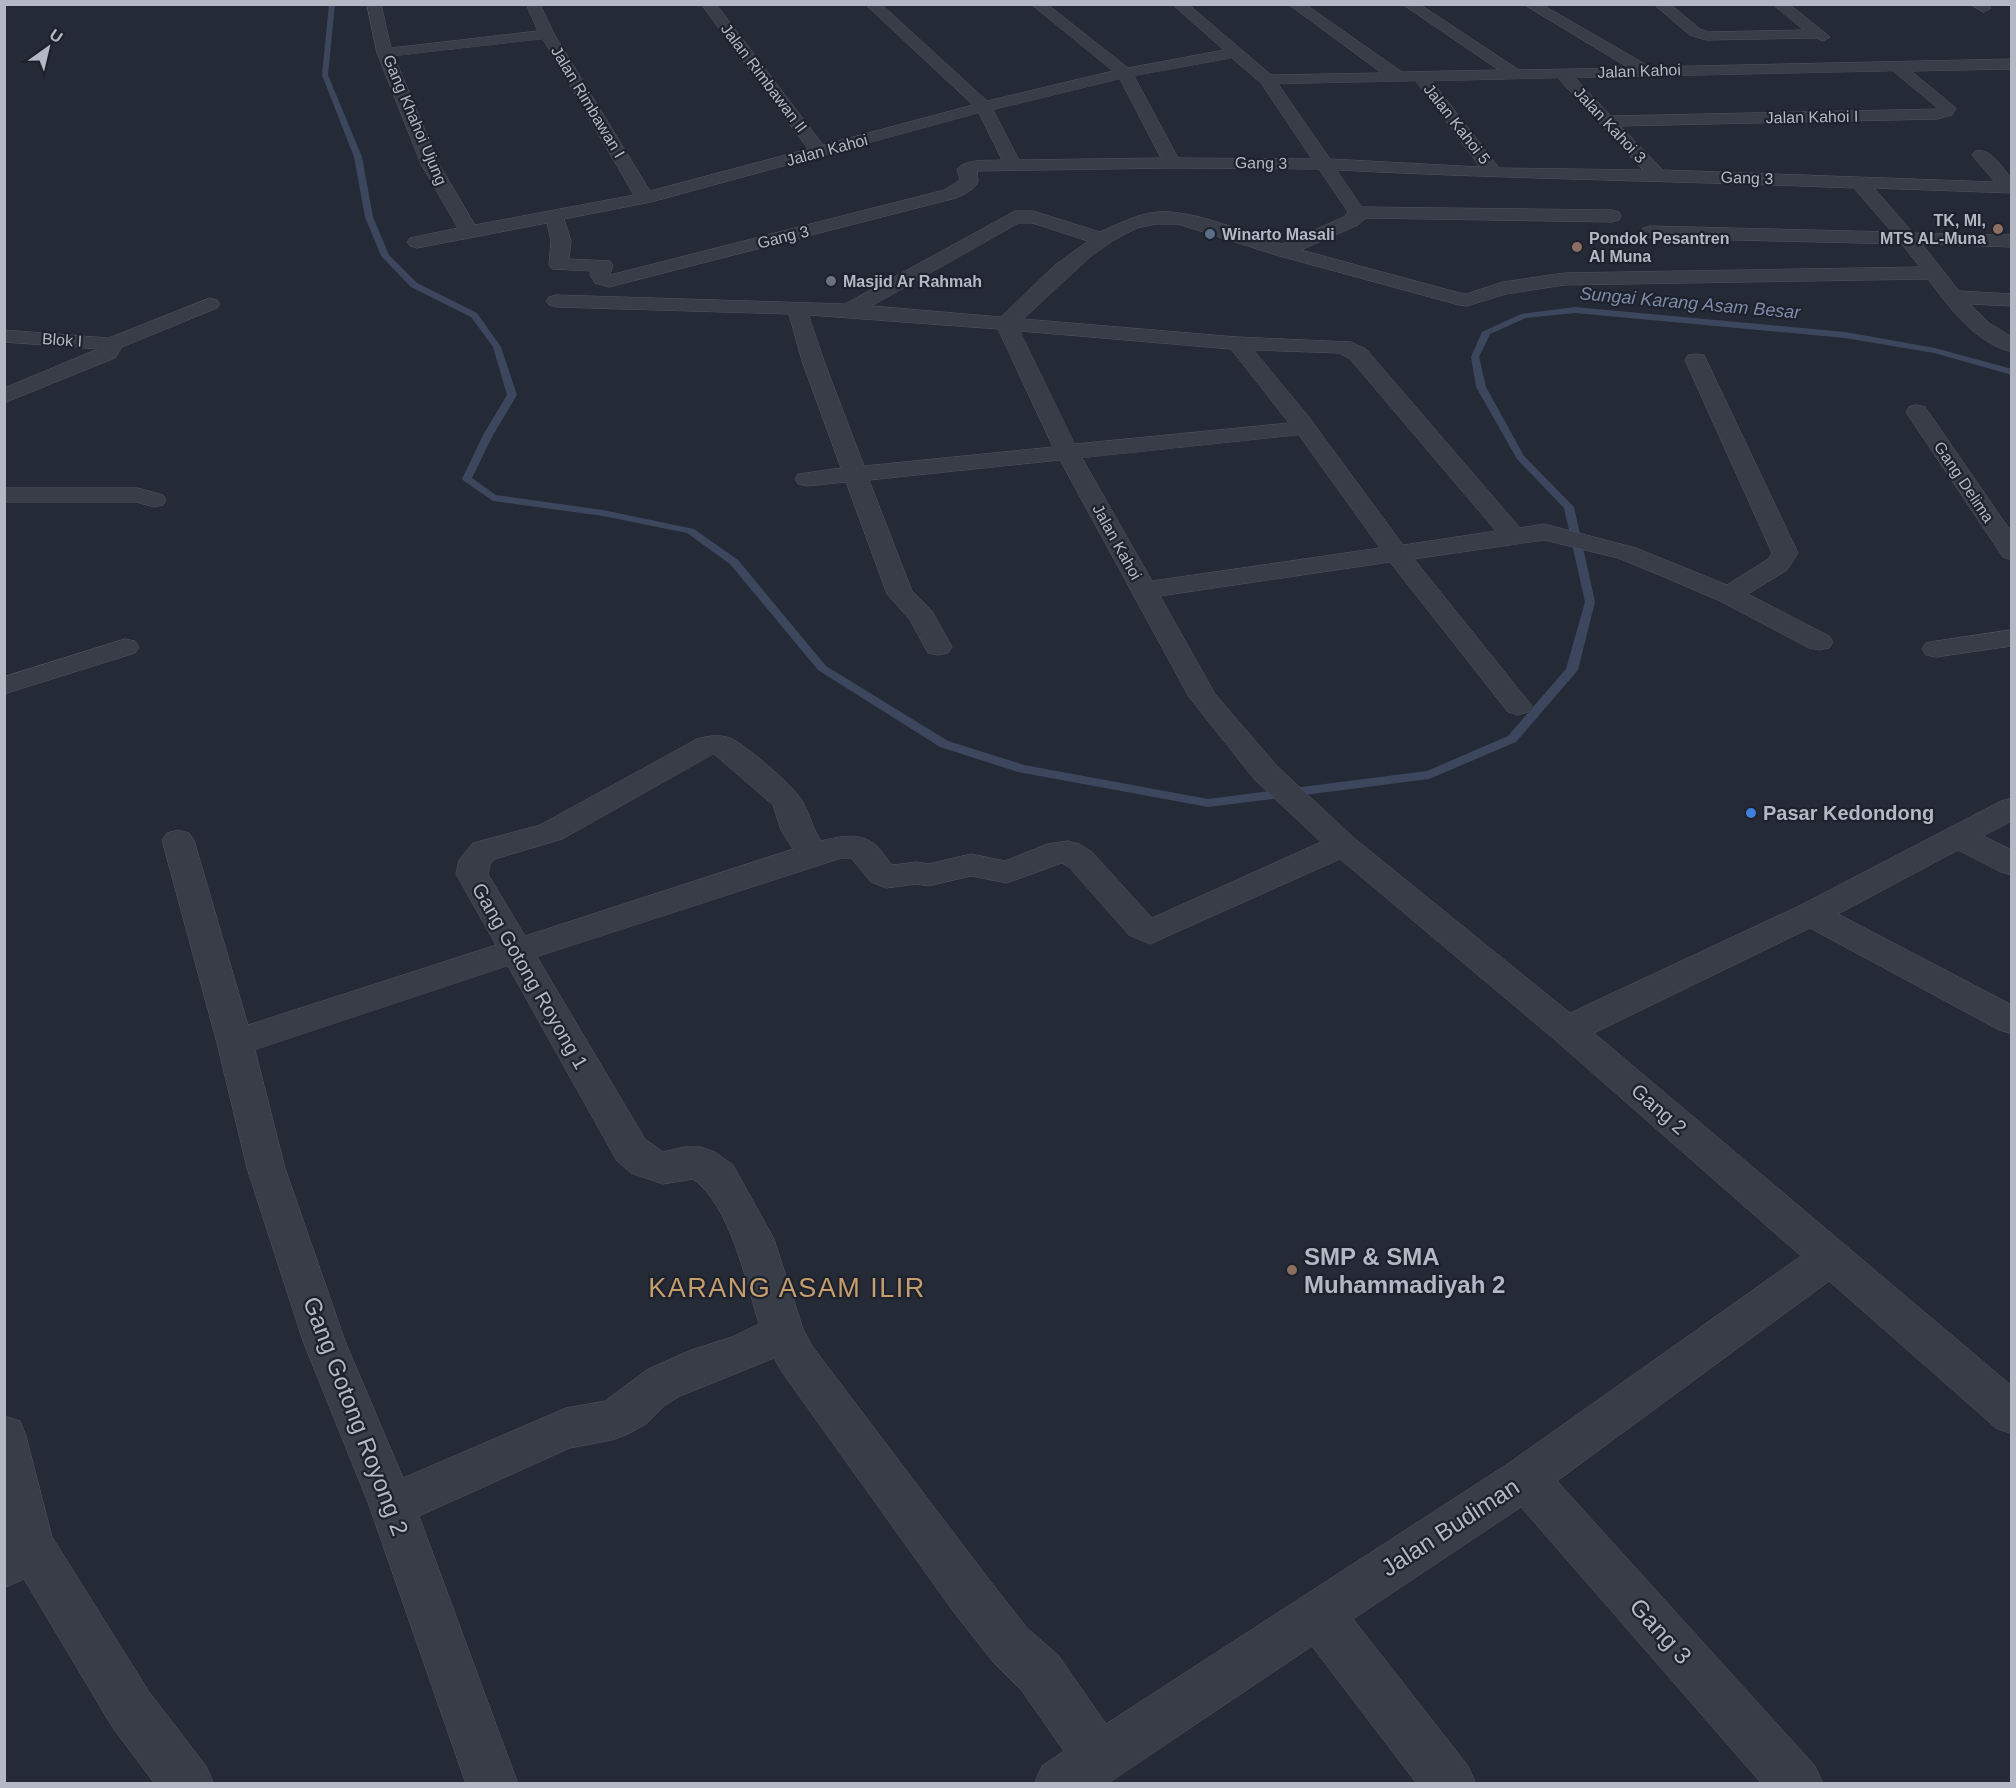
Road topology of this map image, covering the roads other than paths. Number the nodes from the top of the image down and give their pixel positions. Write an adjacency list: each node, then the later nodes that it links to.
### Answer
1 (374, 4): 15 (street, Gang Khahoi Ujung)
2 (533, 4): 13 (street, Jalan Rimbawan I)
3 (708, 4): 29 (street, Jalan Rimbawan II)
4 (872, 4): 27 (street)
5 (1038, 4): 21 (street)
6 (1179, 4): 16 (street)
7 (1294, 4): 25 (street)
8 (1409, 4): 23 (street)
9 (1530, 4): 20 (street)
10 (1661, 4): 14 (street)
11 (1801, 5): 12 (street)
12 (1780, 6): 14 (street)
13 (547, 34): 15 (street); 38 (street, Jalan Rimbawan I)
14 (1818, 34): 19 (street)
15 (385, 53): 42 (street, Gang Khahoi Ujung)
16 (1235, 53): 21 (street, Jalan Kahoi); 26 (street)
17 (2012, 64): 18 (street, Jalan Kahoi)
18 (1896, 66): 19 (street, Jalan Kahoi); 28 (street, Jalan Kahoi I)
19 (1869, 67): 20 (street, Jalan Kahoi)
20 (1646, 71): 22 (street, Jalan Kahoi)
21 (1125, 73): 27 (street, Jalan Kahoi); 31 (street)
22 (1562, 74): 23 (street, Jalan Kahoi); 28 (street, Jalan Kahoi 3)
23 (1516, 75): 24 (street, Jalan Kahoi)
24 (1420, 76): 25 (street, Jalan Kahoi); 34 (street, Jalan Kahoi 5)
25 (1398, 77): 26 (street, Jalan Kahoi)
26 (1267, 80): 33 (street)
27 (984, 107): 29 (street, Jalan Kahoi); 32 (street)
28 (1607, 121): 35 (street, Jalan Kahoi 3)
29 (819, 152): 38 (street, Jalan Kahoi)
30 (1981, 155): 37 (street)
31 (1172, 163): 32 (street, Gang 3); 33 (street, Gang 3)
32 (1012, 164): 40 (street, Gang 3)
33 (1325, 164): 34 (street, Gang 3); 39 (street)
34 (1494, 173): 35 (street, Gang 3)
35 (1658, 175): 36 (street, Gang 3)
36 (1859, 182): 37 (street, Gang 3); 44 (street)
37 (2010, 188)
38 (645, 198): 40 (street, Jalan Kahoi)
39 (1357, 212): 41 (street); 48 (street)
40 (554, 215): 42 (street, Jalan Kahoi)
41 (1612, 216)
42 (469, 231): 47 (street, Jalan Kahoi)
43 (1650, 232): 44 (street)
44 (1908, 238): 46 (street); 49 (street)
45 (1102, 239): 48 (street); 55 (street); 56 (street)
46 (2012, 241)
47 (417, 242)
48 (1282, 251): 49 (street)
49 (1933, 273): 50 (street)
50 (1954, 297): 51 (street); 59 (street)
51 (2012, 300)
52 (556, 301): 54 (street)
53 (210, 304): 60 (street)
54 (797, 308): 55 (street); 66 (street)
55 (849, 310): 56 (street)
56 (1006, 324): 58 (street); 65 (street, Jalan Kahoi)
57 (4, 336): 60 (street, Blok I)
58 (1237, 343): 64 (street); 70 (street)
59 (2012, 346)
60 (108, 349): 62 (street)
61 (1696, 360): 74 (street)
62 (4, 396)
63 (1917, 412): 71 (street, Gang Delima)
64 (1304, 428): 65 (street); 72 (street)
65 (1067, 452): 66 (street); 73 (street, Jalan Kahoi)
66 (854, 475): 67 (street); 78 (street)
67 (807, 479)
68 (4, 495): 69 (street)
69 (154, 500)
70 (1512, 535): 72 (street); 74 (street)
71 (2012, 552)
72 (1397, 554): 73 (street); 81 (street)
73 (1144, 590): 82 (street, Jalan Kahoi)
74 (1729, 595): 76 (street)
75 (2012, 638): 79 (street)
76 (1819, 642)
77 (125, 647): 80 (street)
78 (938, 647)
79 (1936, 649)
80 (4, 686)
81 (1518, 706)
82 (1304, 807): 86 (street, Gang 2)
83 (2012, 808): 84 (street)
84 (1958, 837): 88 (street); 89 (street)
85 (178, 840): 93 (street, Gang Gotong Royong 2)
86 (1342, 845): 87 (street); 92 (street, Gang 2)
87 (813, 854): 90 (street); 90 (street, Gang Gotong Royong 1)
88 (2012, 864)
89 (1811, 914): 91 (street); 92 (street)
90 (516, 950): 93 (street); 95 (street, Gang Gotong Royong 1)
91 (2012, 1021)
92 (1567, 1030): 94 (street, Gang 2)
93 (235, 1043): 99 (street, Gang Gotong Royong 2)
94 (1830, 1257): 96 (street, Gang 2); 98 (street, Jalan Budiman)
95 (783, 1333): 99 (street); 102 (street)
96 (2012, 1413)
97 (4, 1436): 100 (street)
98 (1525, 1478): 101 (street, Jalan Budiman); 107 (street, Gang 3)
99 (392, 1505): 104 (street, Gang Gotong Royong 2)
100 (18, 1556): 103 (street)
101 (1318, 1614): 102 (street, Jalan Budiman); 106 (street)
102 (1099, 1758): 105 (street, Jalan Budiman)
103 (188, 1784)
104 (492, 1784)
105 (1060, 1784)
106 (1450, 1784)
107 (1797, 1784)

